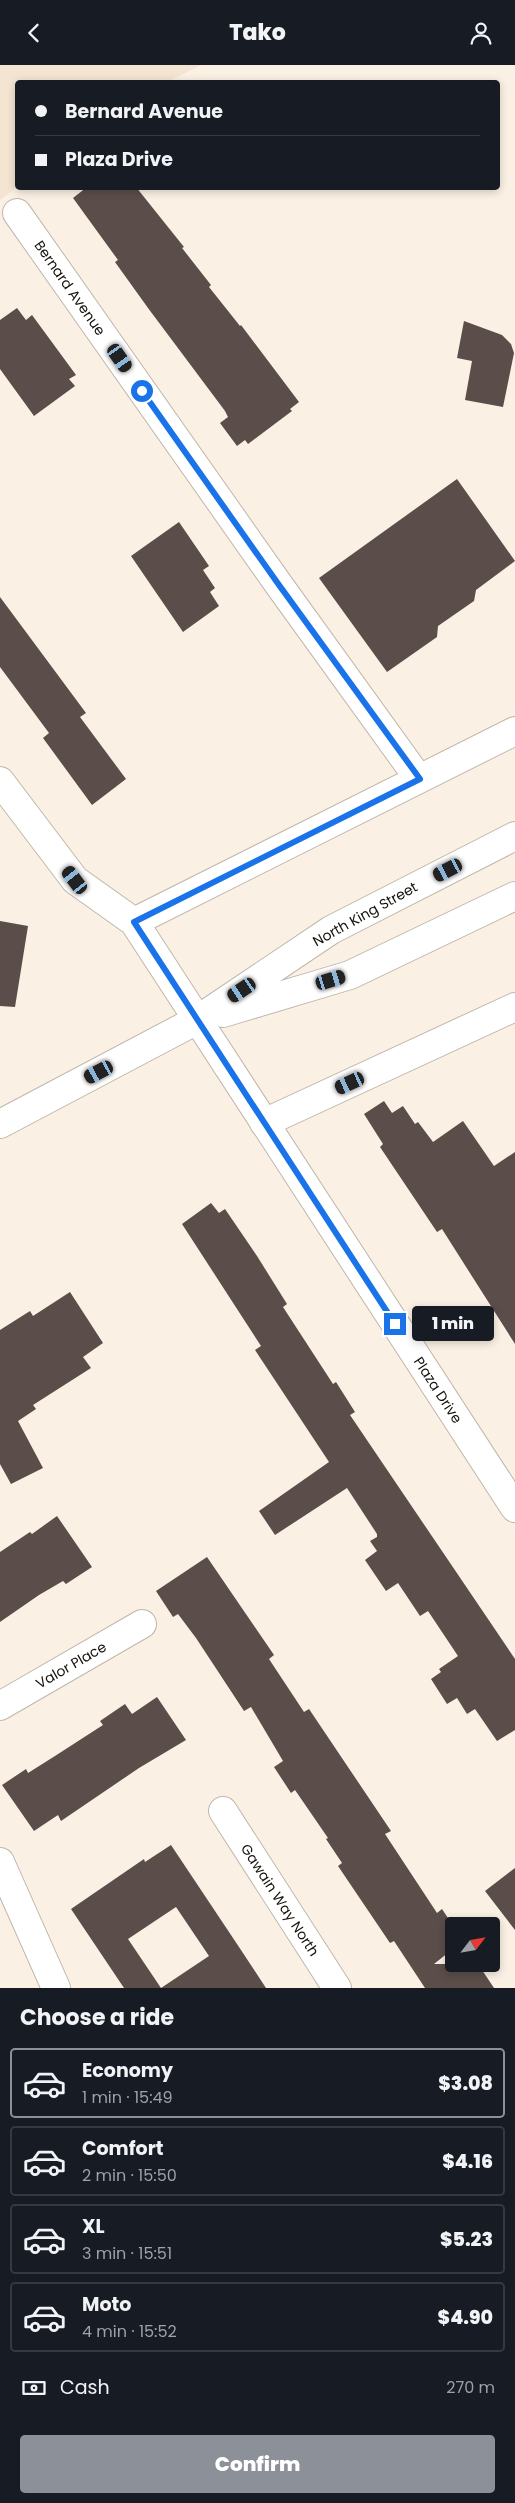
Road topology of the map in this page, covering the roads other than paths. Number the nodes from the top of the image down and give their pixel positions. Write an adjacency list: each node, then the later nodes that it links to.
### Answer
1 (17, 213): 3 (street, Bernard Avenue)
2 (515, 731): 3 (street)
3 (420, 779): 7 (street)
4 (0, 781): 7 (street)
5 (515, 836): 9 (street, North King Street)
6 (515, 896): 9 (street, North King Street)
7 (134, 922): 9 (street, Plaza Drive)
8 (515, 1007): 10 (street)
9 (198, 1020): 10 (street, Plaza Drive); 11 (street, North King Street)
10 (264, 1123): 12 (street, Plaza Drive)
11 (0, 1124)
12 (515, 1508)
13 (142, 1624): 14 (street, Valor Place)
14 (0, 1706)
15 (223, 1811): 18 (street, Gawain Way North)
16 (1, 1867): 17 (street)
17 (56, 1988)
18 (337, 1988)

